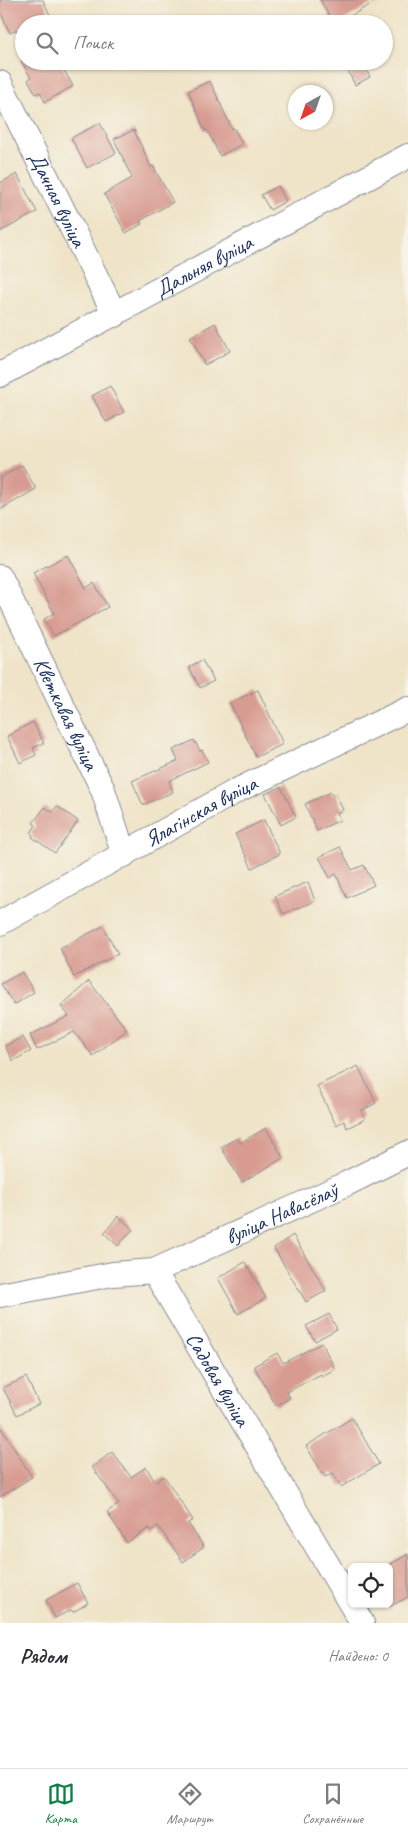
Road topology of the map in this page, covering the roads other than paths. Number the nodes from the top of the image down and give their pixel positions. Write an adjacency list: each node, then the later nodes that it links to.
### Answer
1 (0, 83): 3 (street, Дачная вуліца)
2 (408, 156): 3 (street, Дальняя вуліца)
3 (115, 315): 4 (street, Дальняя вуліца)
4 (0, 375)
5 (0, 577): 7 (street, Кветкавая вуліца)
6 (408, 710): 7 (street, Ялагінская вуліца)
7 (124, 855): 8 (street, Ялагінская вуліца)
8 (0, 923)
9 (408, 1153): 10 (street, вуліца Навасёлаў)
10 (154, 1271): 11 (street); 12 (street, Садовая вуліца)
11 (0, 1295)
12 (362, 1623)

